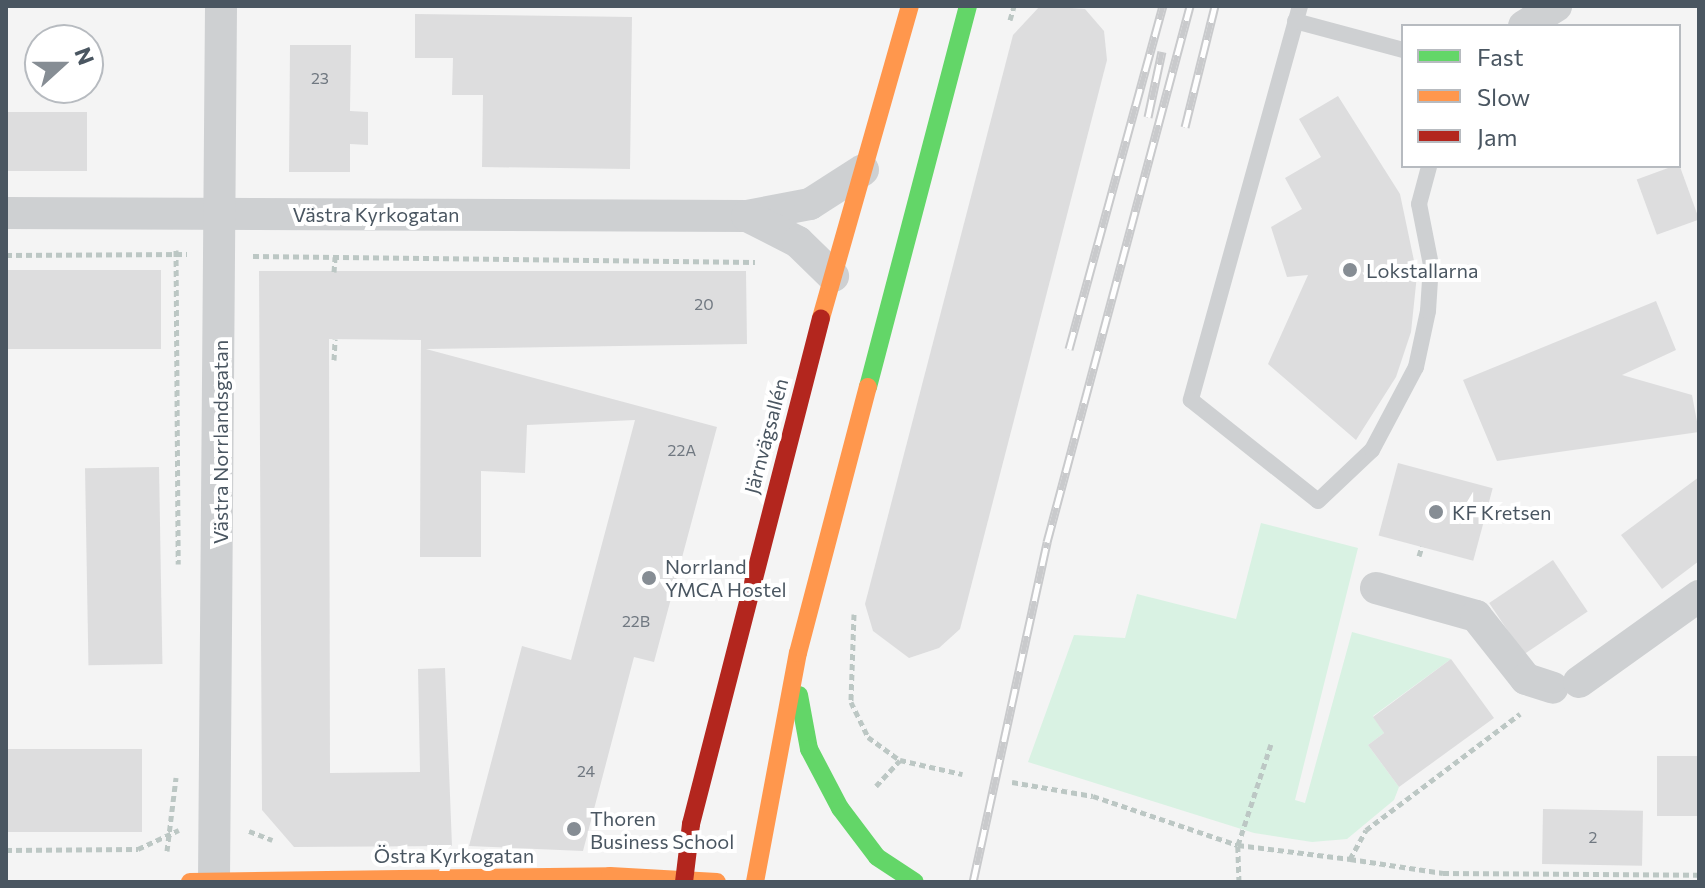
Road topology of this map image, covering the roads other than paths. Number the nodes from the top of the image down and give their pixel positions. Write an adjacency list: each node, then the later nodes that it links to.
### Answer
1 (221, 6): 9 (street, Västra Norrlandsgatan)
2 (910, 6): 7 (main road, Järnvägsallén)
3 (968, 6): 14 (main road)
4 (1298, 14): 5 (lane); 6 (lane)
5 (1401, 49)
6 (1428, 168)
7 (863, 170): 10 (street, Västra Kyrkogatan); 11 (main road, Järnvägsallén)
8 (6, 213): 9 (street, Västra Kyrkogatan)
9 (220, 214): 10 (street, Västra Kyrkogatan); 15 (street, Västra Norrlandsgatan)
10 (747, 216): 11 (street, Västra Kyrkogatan)
11 (833, 276): 16 (main road, Järnvägsallén)
12 (1376, 588): 13 (street)
13 (1699, 596)
14 (798, 653): 18 (main road); 19 (main road)
15 (202, 880): 16 (main road, Östra Kyrkogatan)
16 (684, 881): 17 (main road, Östra Kyrkogatan)
17 (717, 882)
18 (755, 882)
19 (915, 882)

